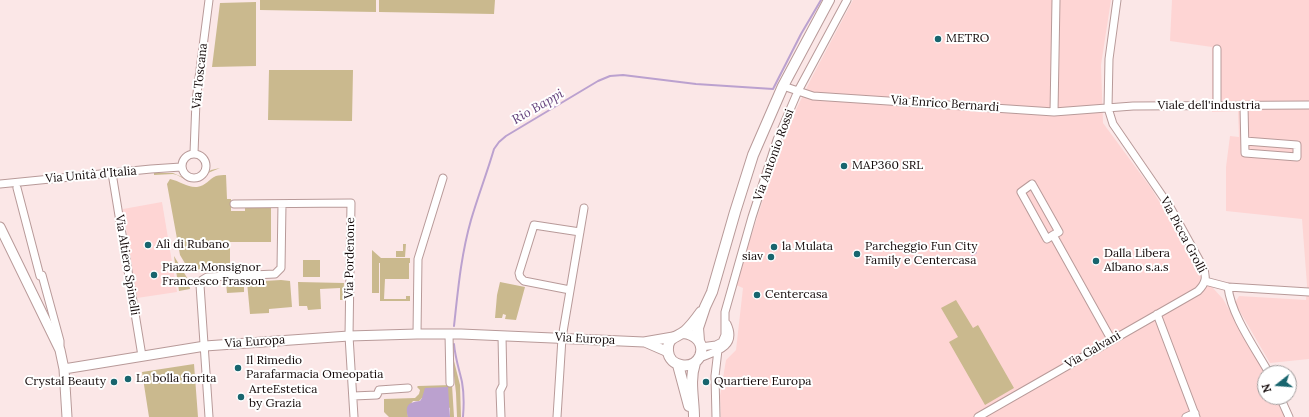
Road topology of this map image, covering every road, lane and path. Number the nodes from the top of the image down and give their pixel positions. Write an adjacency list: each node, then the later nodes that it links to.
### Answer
1 (209, 0): 15 (street, Via Toscana)
2 (829, 0): 7 (main road, Via Antonio Rossi)
3 (847, 0): 8 (street, Via Antonio Rossi)
4 (1056, 0): 13 (street)
5 (1117, 0): 12 (street)
6 (1217, 49): 10 (street)
7 (783, 86): 8 (street, Via Enrico Bernardi); 31 (main road, Via Antonio Rossi)
8 (798, 92): 13 (street, Via Enrico Bernardi); 33 (street, Via Antonio Rossi)
9 (1309, 105): 11 (street, Viale dell'industria)
10 (1217, 106): 11 (street, Viale dell'industria); 12 (street, Viale dell'industria)
11 (1244, 106): 14 (street)
12 (1108, 108): 13 (street, Via Enrico Bernardi); 27 (street, Via Picca Grolli)
13 (1054, 112)
14 (1245, 141): 14 (street)
15 (194, 153): 16 (street); 16 (street)
16 (181, 167): 17 (street, Via Unità d'Italia)
17 (112, 173): 19 (street, Via Unità d'Italia); 48 (street, Via Altiero Spinelli)
18 (443, 178): 35 (street)
19 (0, 184)
20 (17, 188): 45 (street)
21 (234, 204): 22 (street, Via Pordenone)
22 (282, 204): 37 (street, Via Pordenone); 44 (street)
23 (584, 208): 25 (street)
24 (0, 227): 45 (street)
25 (580, 232): 29 (street); 29 (street)
26 (1053, 235): 26 (street); 41 (street)
27 (1205, 281): 28 (street, Via Picca Grolli); 32 (street, Via Galvani)
28 (1228, 287): 30 (street, Via Picca Grolli); 51 (street)
29 (570, 290): 40 (street)
30 (1309, 292)
31 (705, 307): 34 (main road, Via Antonio Rossi); 43 (main road, Via Antonio Rossi)
32 (1157, 314): 41 (street, Via Galvani); 57 (street)
33 (725, 320): 43 (street, Via Antonio Rossi); 46 (street, Via Antonio Rossi)
34 (683, 333): 39 (main road, Via Antonio Rossi); 43 (main road)
35 (417, 334): 36 (street, Via Europa); 37 (street, Via Europa)
36 (453, 334): 38 (street, Via Europa); 53 (street)
37 (349, 336): 44 (street, Via Europa); 55 (street)
38 (502, 336): 40 (street, Via Europa); 62 (street)
39 (673, 337): 42 (street, Via Europa); 47 (main road)
40 (562, 338): 42 (street, Via Europa); 63 (street)
41 (1111, 339): 58 (street, Via Galvani)
42 (644, 342): 47 (street, Via Europa)
43 (700, 344): 49 (main road, Via Antonio Rossi)
44 (205, 346): 48 (street, Via Europa); 60 (street)
45 (60, 350): 52 (street)
46 (718, 350): 49 (street, Via Antonio Rossi); 65 (street)
47 (668, 352): 50 (main road, Via Antonio Rossi)
48 (142, 356): 52 (street, Via Europa)
49 (697, 361): 50 (main road, Via Antonio Rossi); 64 (main road, Via Antonio Rossi)
50 (678, 365): 64 (main road, Via Antonio Rossi)
51 (1264, 365)
52 (64, 368): 59 (street)
53 (450, 383)
54 (408, 388): 55 (street)
55 (353, 396): 61 (street)
56 (1284, 405): 67 (street)
57 (1195, 415): 66 (street)
58 (982, 416)
59 (67, 417)
60 (210, 417)
61 (354, 417)
62 (501, 417)
63 (557, 417)
64 (693, 417)
65 (716, 417)
66 (1186, 417)
67 (1289, 417)

